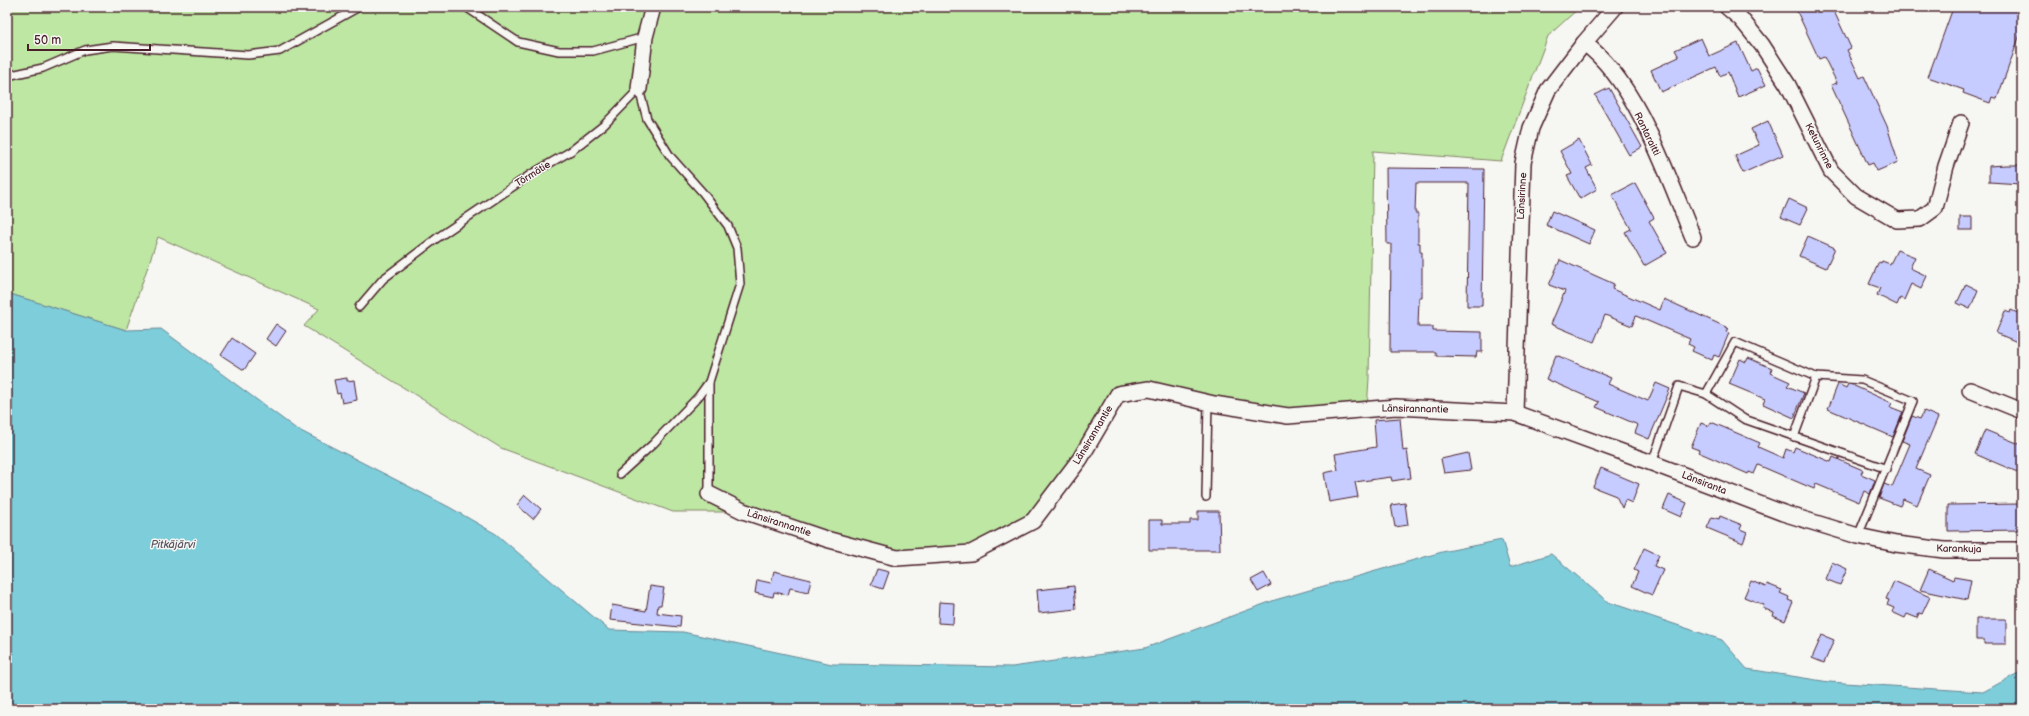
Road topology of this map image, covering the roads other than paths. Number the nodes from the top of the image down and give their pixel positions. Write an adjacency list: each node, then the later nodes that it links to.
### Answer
1 (359, 7): 8 (lane)
2 (466, 7): 6 (lane)
3 (653, 7): 6 (street)
4 (1615, 7): 7 (street, Länsirinne)
5 (1727, 7): 10 (street, Ketunrinne)
6 (645, 36): 9 (street)
7 (1584, 43): 11 (street, Rantaraitti); 19 (street, Länsirinne)
8 (7, 76)
9 (639, 89): 12 (lane, Törmätie); 14 (lane)
10 (1961, 123)
11 (1693, 237)
12 (359, 307)
13 (1816, 377): 16 (lane); 20 (lane); 22 (lane)
14 (709, 382): 23 (lane); 24 (lane)
15 (1970, 390): 18 (street)
16 (1706, 394): 20 (lane); 21 (lane)
17 (1208, 402): 19 (street, Länsirannantie); 24 (street, Länsirannantie); 25 (lane)
18 (2022, 411)
19 (1515, 413): 21 (street, Länsiranta)
20 (1794, 437): 22 (lane)
21 (1652, 463): 26 (street, Länsiranta)
22 (1887, 468): 26 (lane)
23 (620, 474)
24 (709, 494)
25 (1206, 496)
26 (1858, 536): 27 (street, Länsiranta)
27 (1896, 544): 28 (street, Karankuja)
28 (2022, 550)

